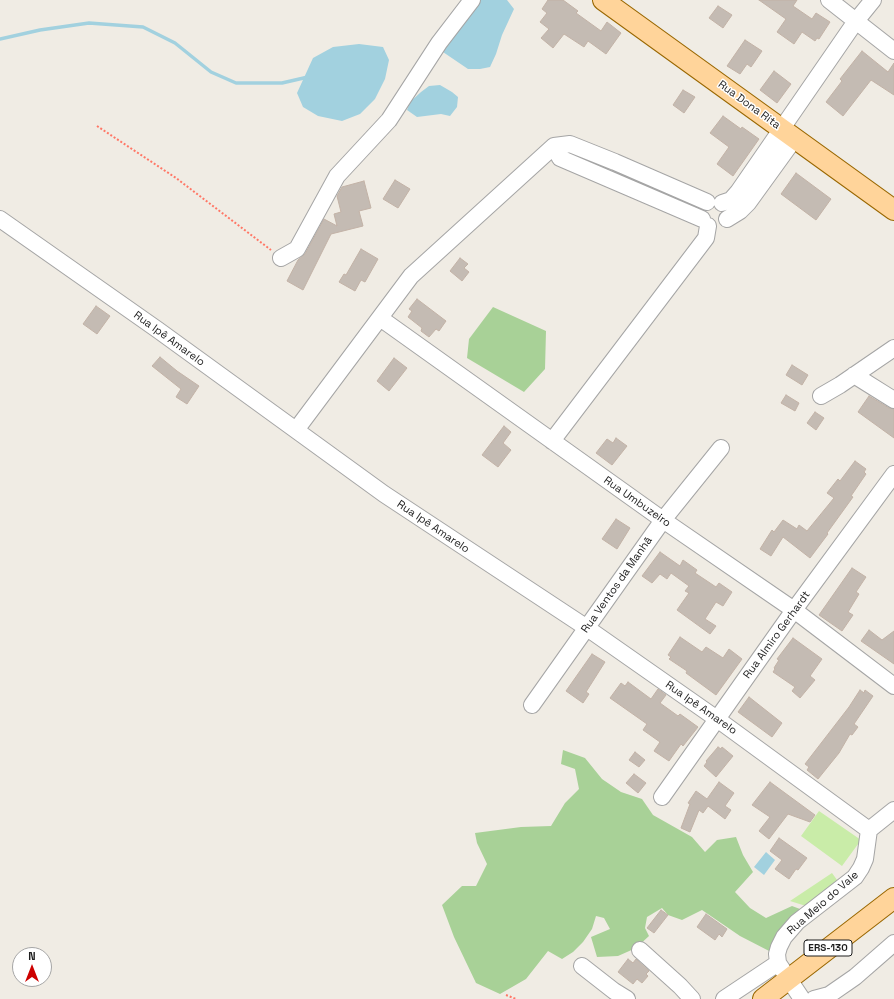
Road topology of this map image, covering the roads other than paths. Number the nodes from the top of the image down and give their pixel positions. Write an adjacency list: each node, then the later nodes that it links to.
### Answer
1 (472, 0): 16 (street)
2 (603, 0): 7 (main road, Rua Dona Rita)
3 (829, 0): 5 (street)
4 (873, 0): 5 (street)
5 (856, 21): 6 (street); 7 (street)
6 (894, 51)
7 (788, 134): 11 (street); 12 (main road, Rua Dona Rita); 14 (street)
8 (554, 146): 9 (street); 10 (street); 17 (street)
9 (615, 162): 10 (street); 11 (street)
10 (607, 178): 15 (street)
11 (715, 203): 14 (street); 15 (street)
12 (894, 210)
13 (0, 219): 22 (street, Rua Ipê Amarelo)
14 (727, 219): 15 (street)
15 (705, 223): 23 (street)
16 (281, 258)
17 (380, 318): 22 (street); 23 (street, Rua Umbuzeiro)
18 (894, 348): 19 (street)
19 (854, 375): 20 (street); 21 (street)
20 (820, 396)
21 (894, 400)
22 (296, 430): 28 (street, Rua Ipê Amarelo)
23 (552, 442): 26 (street, Rua Umbuzeiro)
24 (721, 448): 26 (street, Rua Ventos da Manhã)
25 (894, 474): 27 (street, Rua Almiro Gerhardt)
26 (663, 520): 27 (street, Rua Umbuzeiro); 28 (street, Rua Ventos da Manhã)
27 (794, 610): 29 (street, Rua Umbuzeiro); 31 (street, Rua Almiro Gerhardt)
28 (587, 628): 30 (street, Rua Ventos da Manhã); 31 (street, Rua Ipê Amarelo)
29 (894, 686)
30 (532, 706)
31 (717, 719): 32 (street, Rua Almiro Gerhardt); 34 (street, Rua Ipê Amarelo)
32 (662, 797)
33 (894, 810): 34 (street)
34 (869, 830): 38 (street, Rua Meio do Vale)
35 (894, 898): 40 (main road, ERS-130)
36 (894, 943): 46 (street)
37 (640, 950): 42 (street)
38 (778, 963): 40 (street); 43 (street)
39 (582, 966): 41 (street)
40 (789, 979): 44 (main road, ERS-130); 45 (street)
41 (627, 999)
42 (692, 999)
43 (724, 999)
44 (763, 999)
45 (802, 999)
46 (814, 999)

